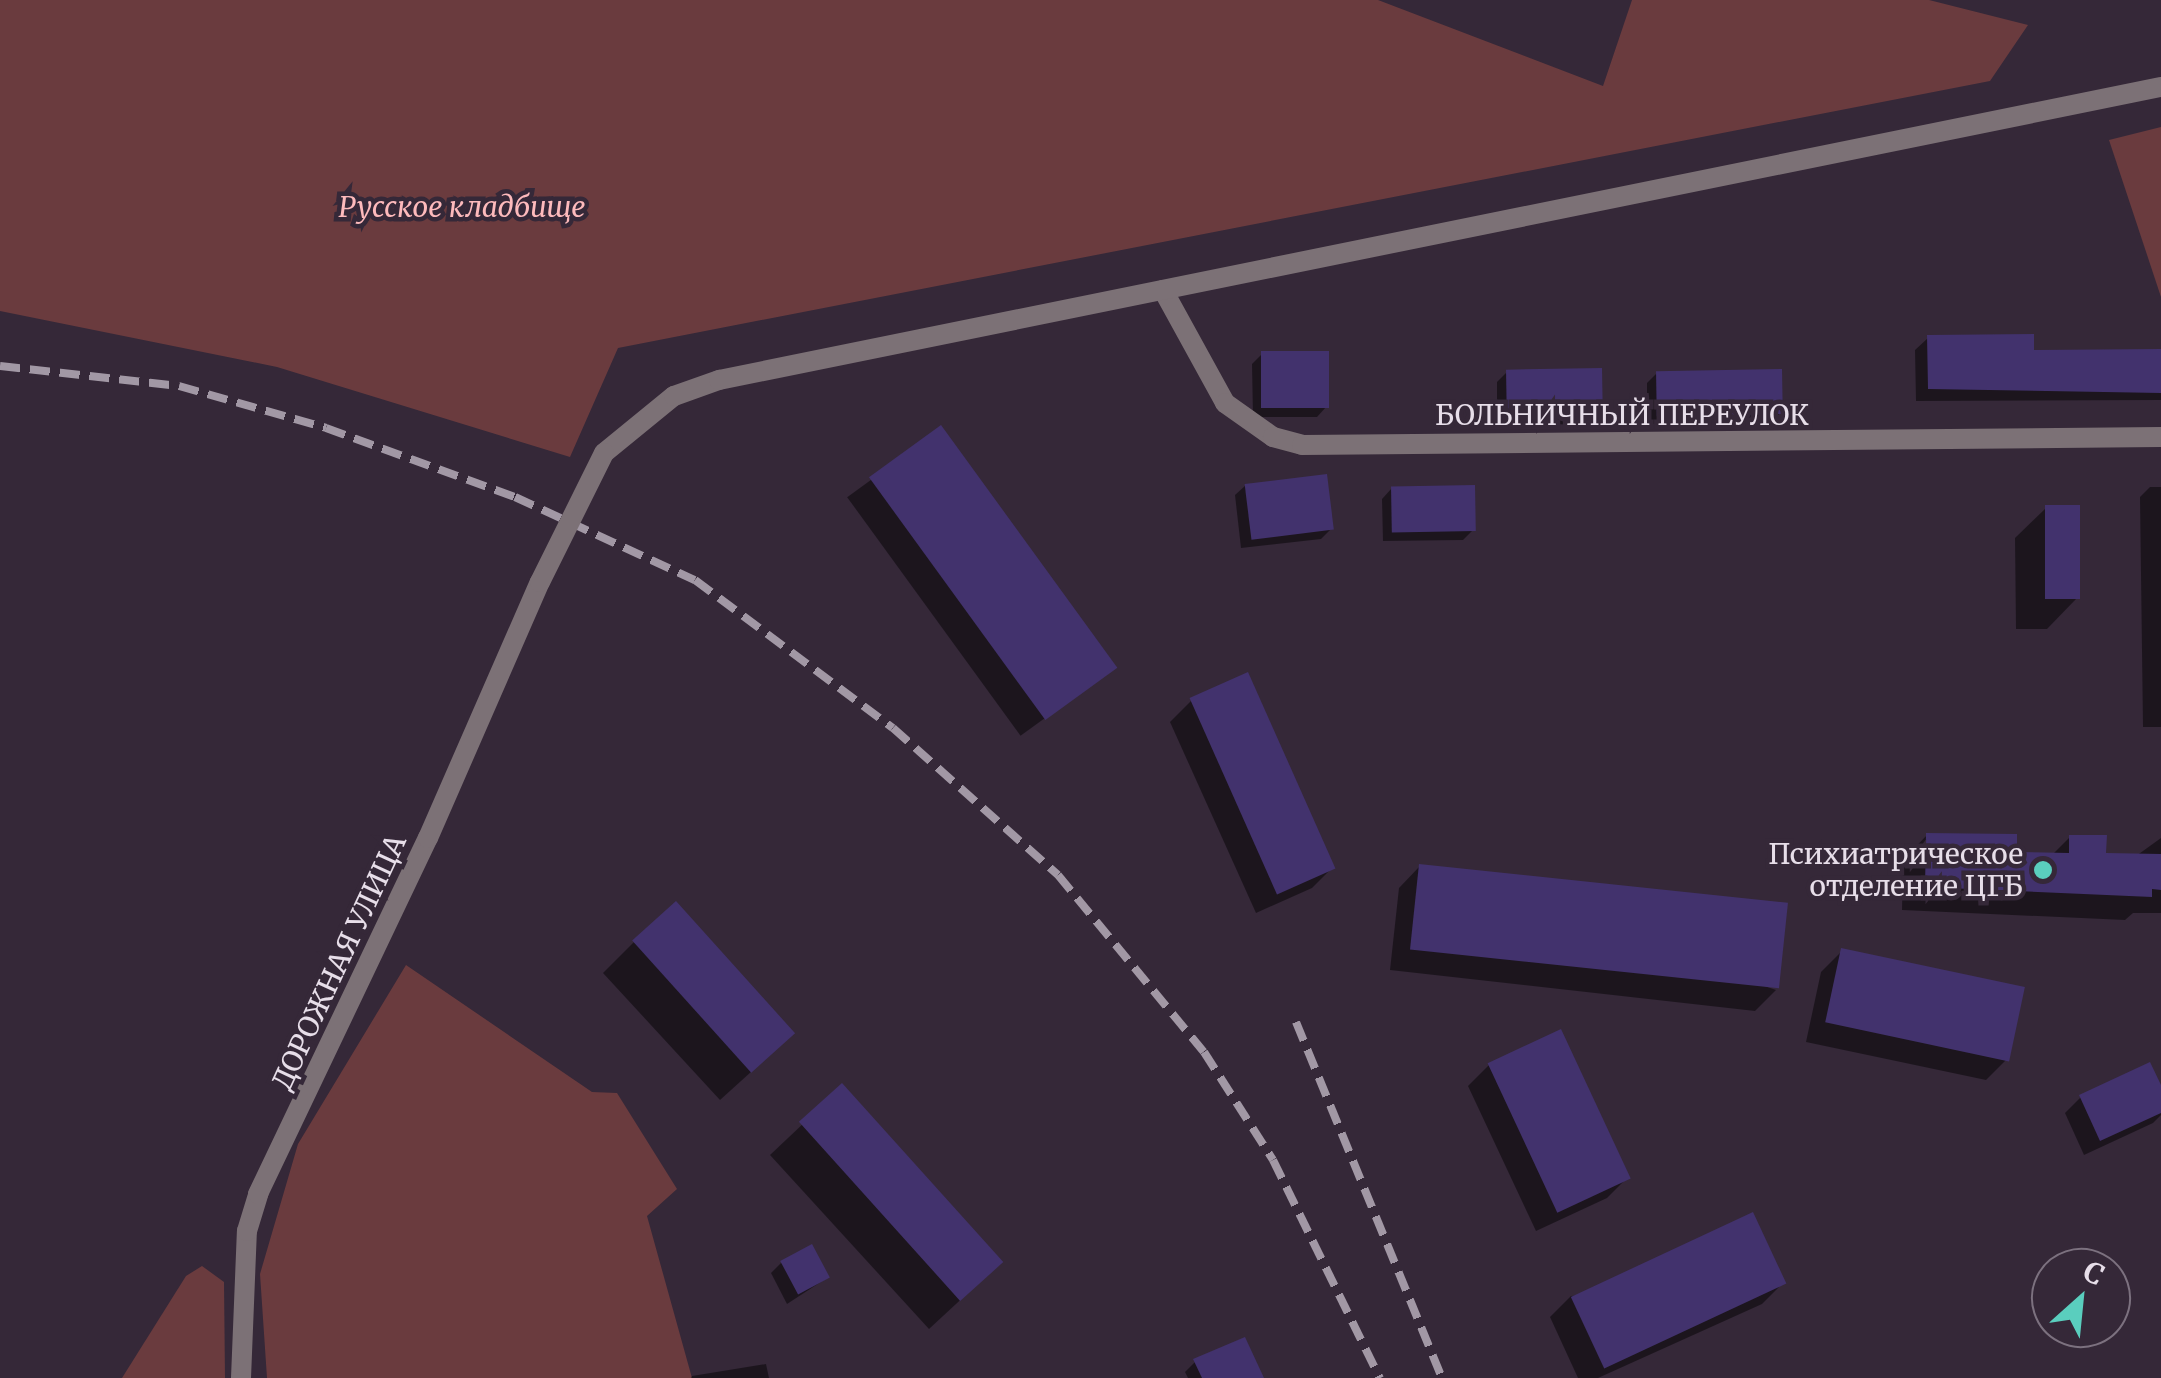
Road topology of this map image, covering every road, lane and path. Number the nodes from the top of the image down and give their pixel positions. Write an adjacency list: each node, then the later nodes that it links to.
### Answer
1 (2161, 87): 2 (street)
2 (1163, 290): 3 (street, БОЛЬНИЧНЫЙ ПЕРЕУЛОК); 4 (street, ДОРОЖНАЯ УЛИЦА, bridge)
3 (2161, 437)
4 (242, 1378)

